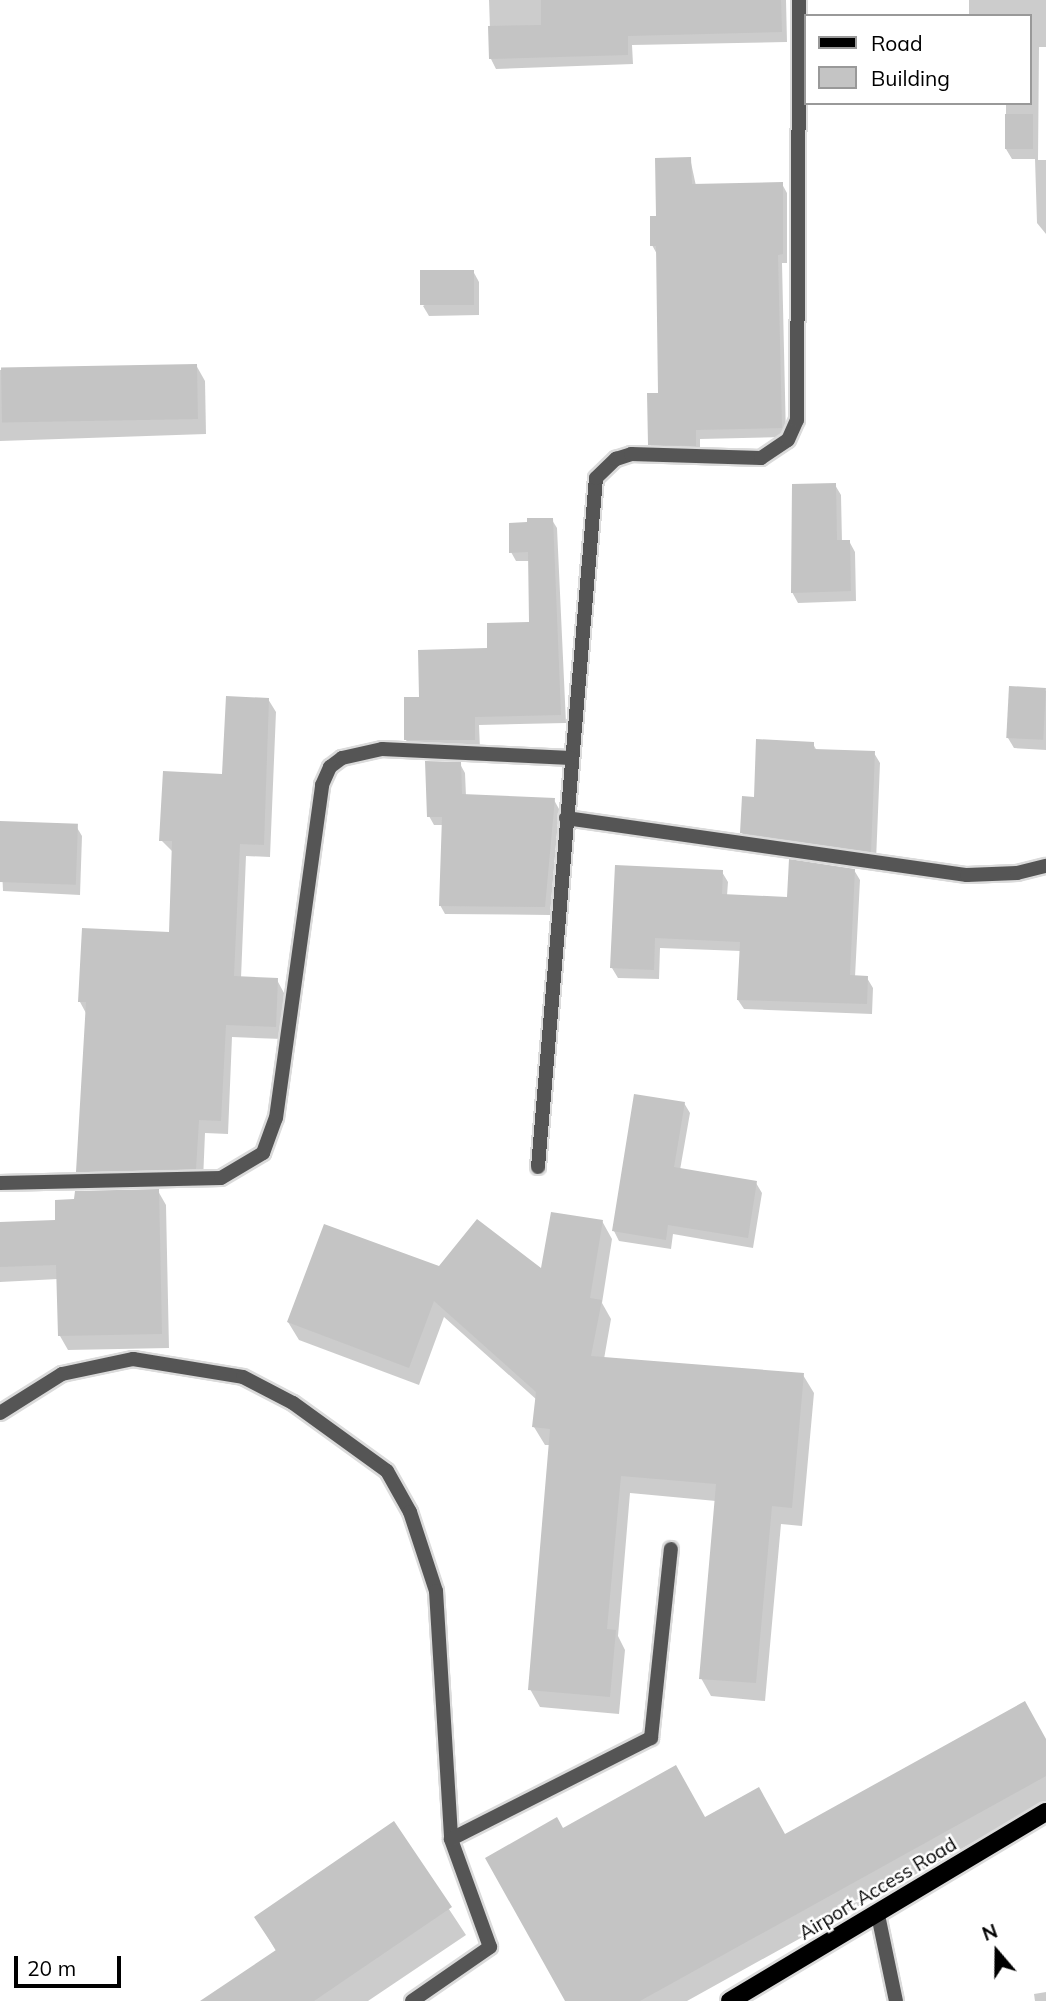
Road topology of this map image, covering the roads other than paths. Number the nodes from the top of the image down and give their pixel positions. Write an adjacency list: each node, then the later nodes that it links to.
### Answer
1 (799, 0): 2 (street)
2 (571, 758): 3 (street); 6 (street)
3 (566, 818): 4 (street); 5 (street)
4 (1046, 866)
5 (538, 1167)
6 (0, 1183)
7 (0, 1413): 10 (street)
8 (671, 1549): 10 (street)
9 (1046, 1812): 11 (main road, Airport Access Road)
10 (451, 1839): 12 (street)
11 (878, 1915): 13 (main road, Airport Access Road); 14 (street)
12 (412, 2001)
13 (730, 2001)
14 (896, 2001)

